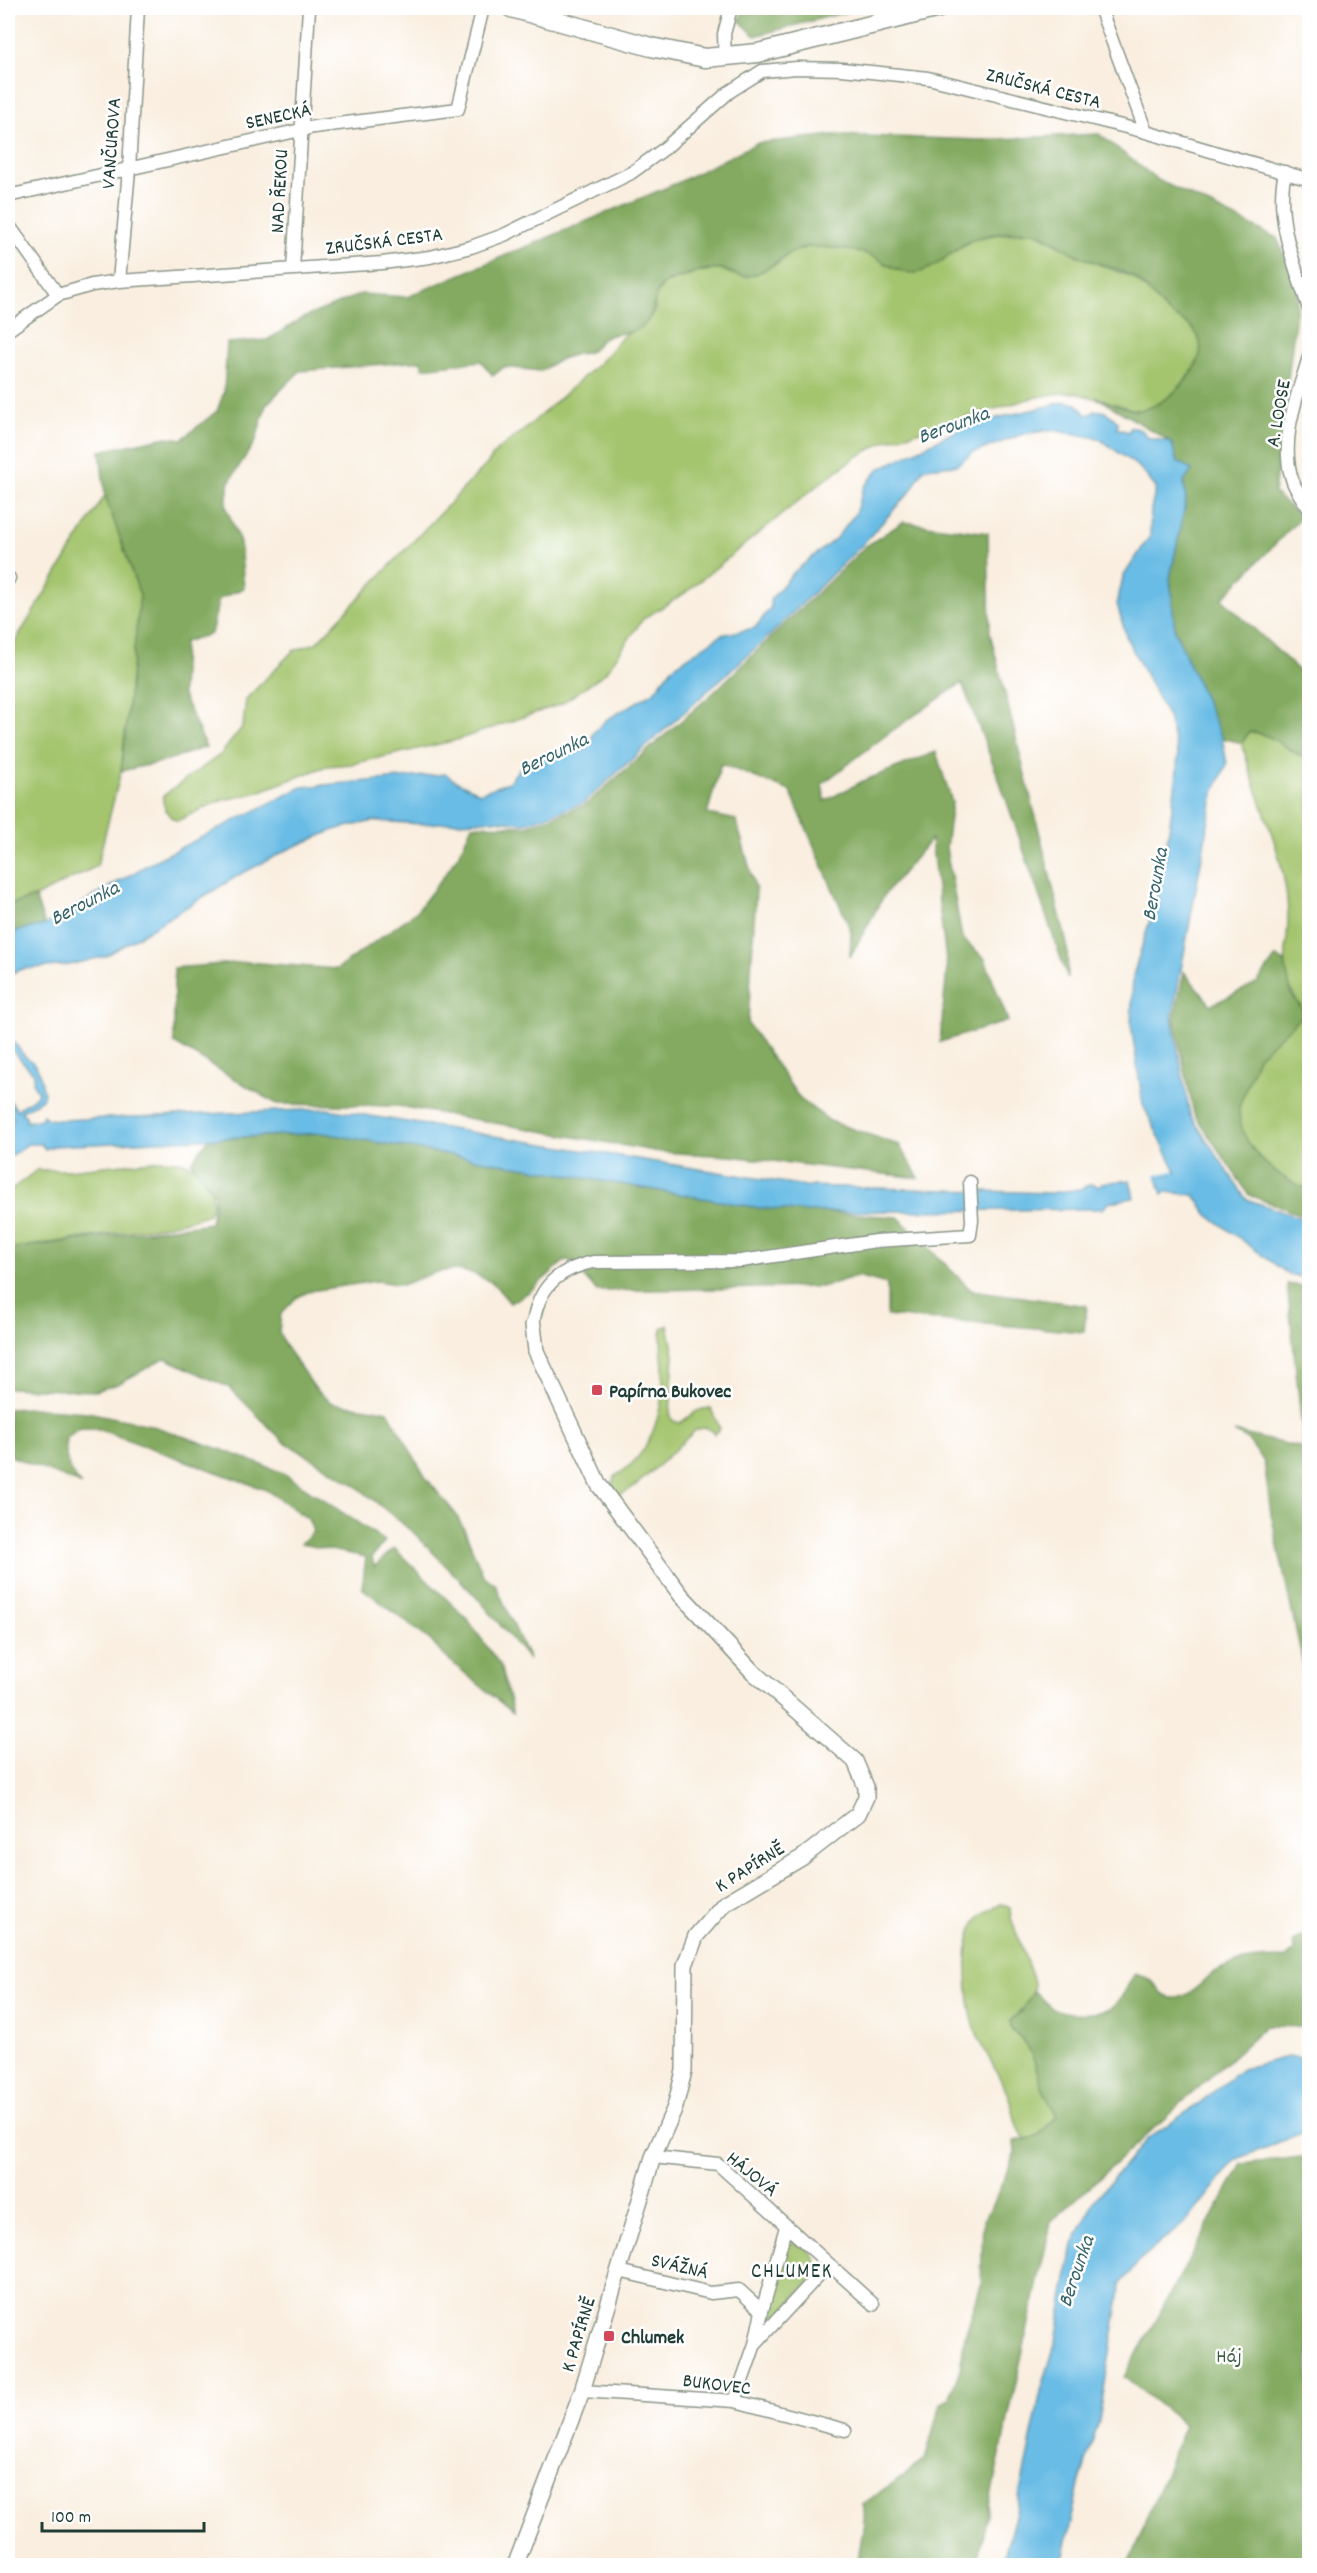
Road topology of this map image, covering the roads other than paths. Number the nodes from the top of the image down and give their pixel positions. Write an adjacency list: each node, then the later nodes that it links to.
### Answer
1 (138, 8): 12 (street, VANČUROVA)
2 (309, 8): 10 (street, NAD ŘEKOU)
3 (483, 8): 10 (street, SENECKÁ)
4 (511, 8): 8 (main road)
5 (732, 8): 8 (street)
6 (939, 8): 9 (main road)
7 (1100, 8): 11 (street)
8 (724, 58): 9 (main road)
9 (760, 62): 11 (street, ZRUČSKÁ CESTA); 17 (street, ZRUČSKÁ CESTA)
10 (300, 130): 12 (street, SENECKÁ); 17 (street, NAD ŘEKOU)
11 (1146, 132): 13 (street, ZRUČSKÁ CESTA)
12 (129, 170): 15 (street, SENECKÁ); 18 (street, VANČUROVA)
13 (1285, 172): 14 (street, ZRUČSKÁ CESTA); 20 (street)
14 (1310, 180)
15 (8, 196)
16 (8, 224): 19 (street)
17 (293, 269): 18 (street, ZRUČSKÁ CESTA)
18 (119, 281): 19 (street, ZRUČSKÁ CESTA)
19 (58, 295): 21 (street, ZRUČSKÁ CESTA)
20 (1310, 312)
21 (8, 330)
22 (1310, 354): 23 (street, A. LOOSE)
23 (1310, 510)
24 (970, 1182): 25 (street)
25 (533, 1325): 26 (street, K PAPÍRNĚ)
26 (653, 2157): 27 (street, HÁJOVÁ); 29 (street, K PAPÍRNĚ)
27 (786, 2227): 28 (street, HÁJOVÁ); 31 (street)
28 (828, 2264): 30 (street, HÁJOVÁ); 32 (street)
29 (619, 2271): 31 (street, SVÁŽNÁ); 33 (street, K PAPÍRNĚ)
30 (873, 2304)
31 (762, 2310): 32 (street)
32 (755, 2344): 34 (street)
33 (582, 2391): 34 (street, BUKOVEC); 36 (street, K PAPÍRNĚ)
34 (735, 2401): 35 (street, BUKOVEC)
35 (845, 2430)
36 (515, 2565)

